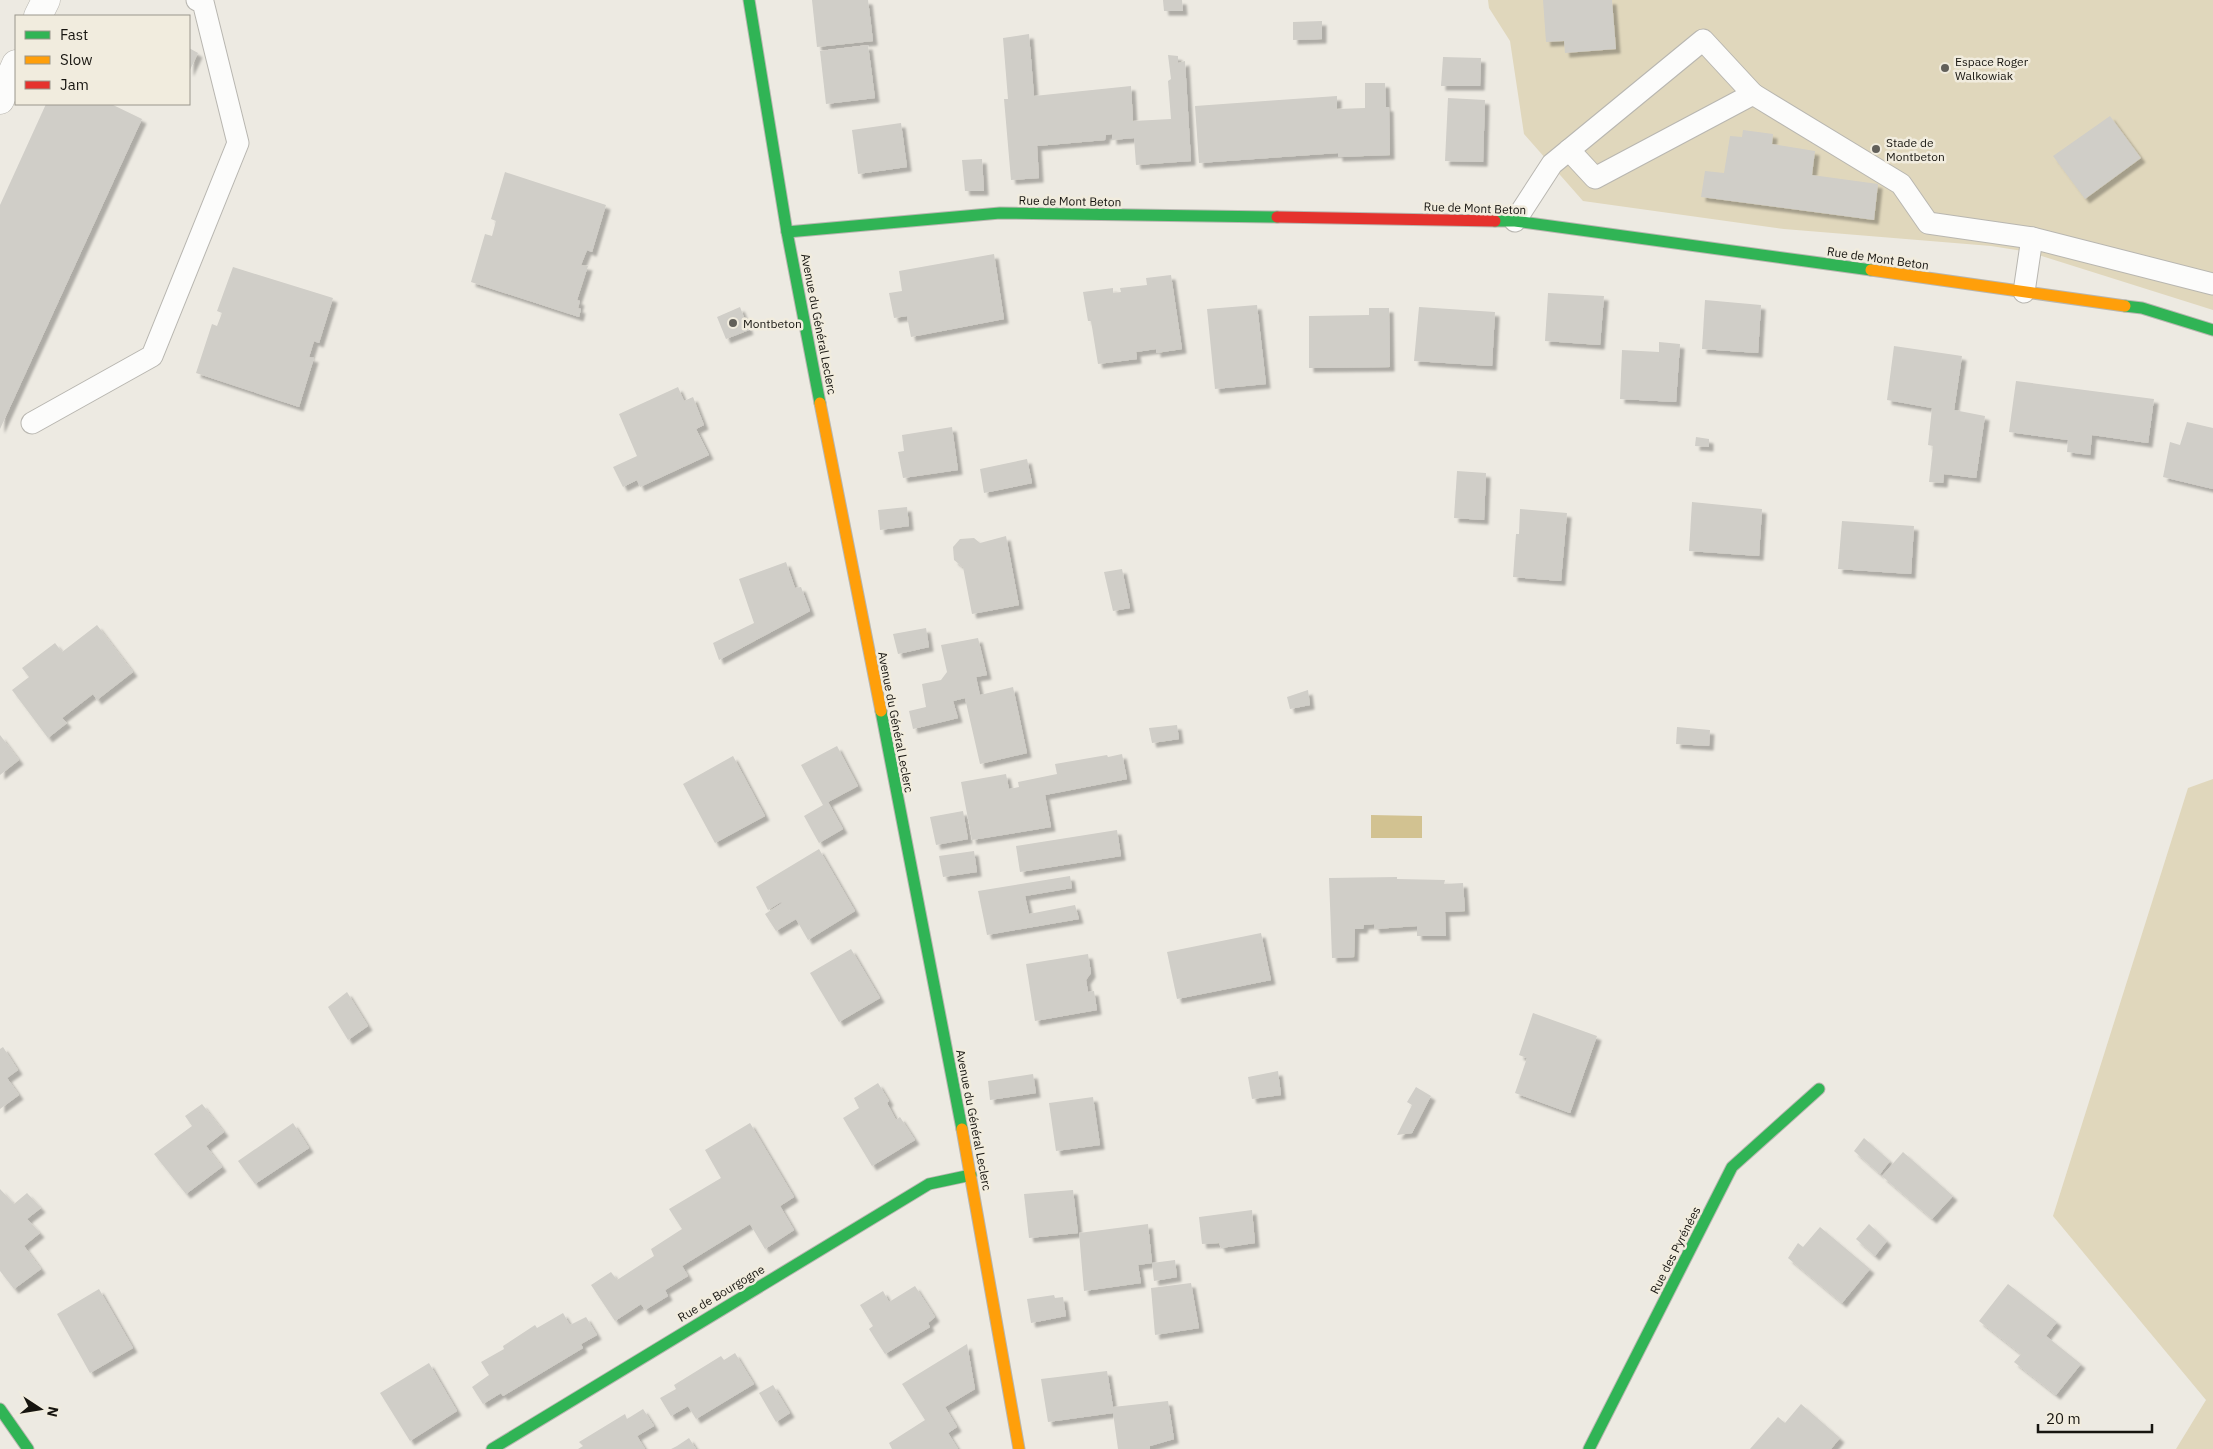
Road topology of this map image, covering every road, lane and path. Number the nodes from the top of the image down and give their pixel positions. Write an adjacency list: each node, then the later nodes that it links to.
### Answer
1 (46, 0): 4 (street)
2 (197, 0): 15 (lane)
3 (749, 0): 10 (street, Avenue du Général Leclerc)
4 (38, 15)
5 (15, 66): 7 (street)
6 (1754, 94): 8 (lane); 8 (lane); 11 (lane)
7 (0, 100)
8 (1569, 150): 9 (lane)
9 (1515, 221): 10 (street, Rue de Mont Beton); 13 (street, Rue de Mont Beton)
10 (787, 232): 17 (street, Avenue du Général Leclerc)
11 (2032, 238): 12 (lane); 13 (lane)
12 (2213, 284)
13 (2024, 292): 14 (street, Rue de Mont Beton)
14 (2213, 330)
15 (32, 423)
16 (1819, 1089): 22 (street, Rue des Pyrénées)
17 (971, 1174): 20 (street, Rue de Bourgogne); 21 (street, Avenue du Général Leclerc)
18 (0, 1408): 19 (street)
19 (28, 1449)
20 (492, 1449)
21 (1019, 1449)
22 (1589, 1449)

